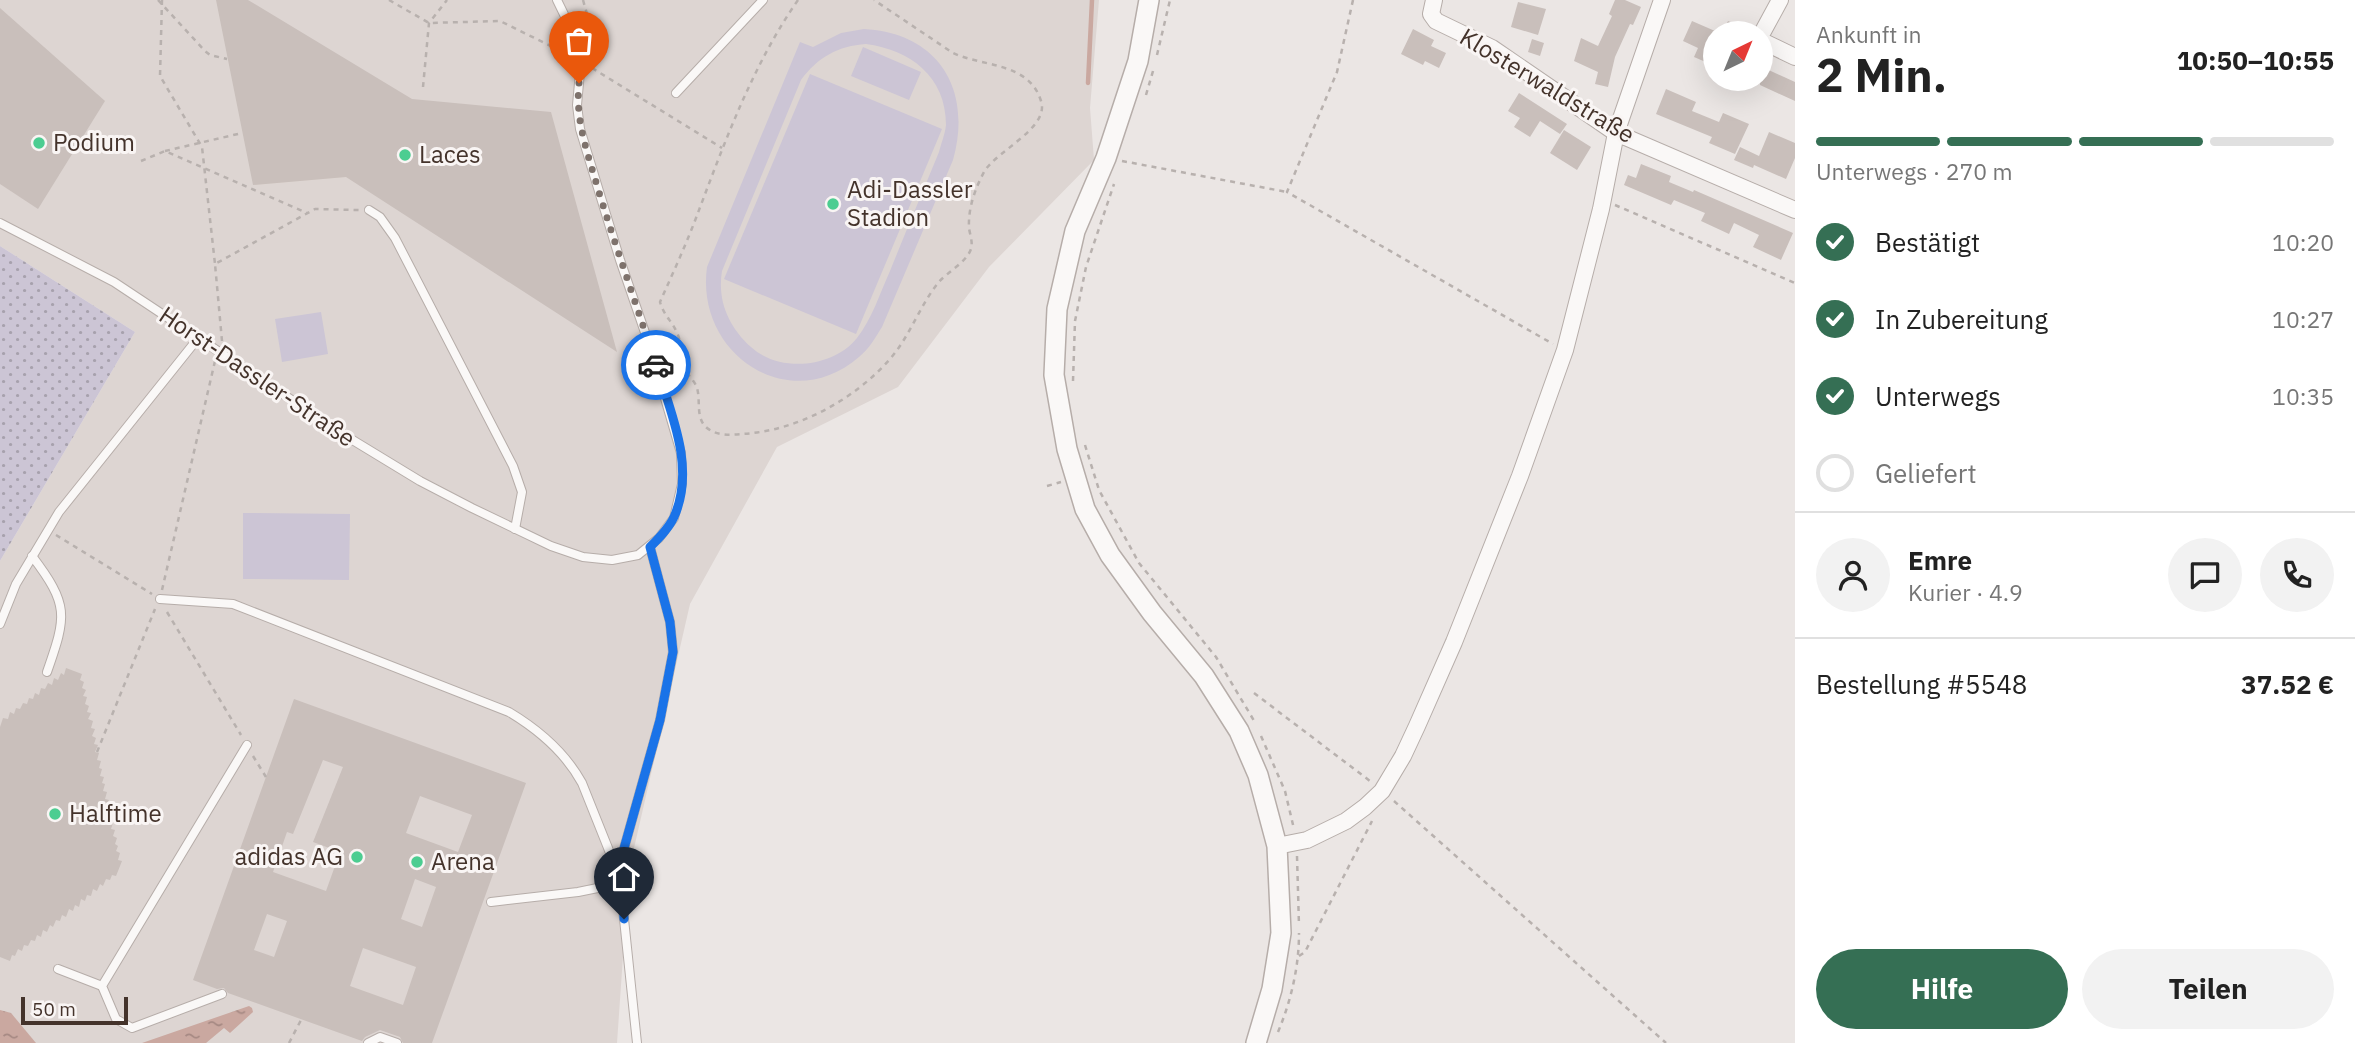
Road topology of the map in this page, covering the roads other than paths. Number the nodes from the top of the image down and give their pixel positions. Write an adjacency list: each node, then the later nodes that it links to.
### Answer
1 (557, 0): 15 (lane, Horst-Dassler-Straße)
2 (763, 0): 8 (lane)
3 (1149, 0): 21 (street)
4 (1434, 0): 9 (street, Klosterwaldstraße)
5 (1662, 0): 9 (street)
6 (1780, 0): 7 (street)
7 (1795, 57)
8 (676, 93)
9 (1616, 133): 11 (street, Klosterwaldstraße); 21 (street)
10 (369, 210): 14 (lane)
11 (1795, 210)
12 (0, 223): 13 (lane, Horst-Dassler-Straße)
13 (199, 337): 14 (lane, Horst-Dassler-Straße); 16 (lane)
14 (515, 529): 15 (lane, Horst-Dassler-Straße)
15 (650, 547): 22 (lane)
16 (32, 556): 18 (lane); 19 (lane)
17 (159, 599): 22 (lane)
18 (0, 624)
19 (47, 672)
20 (247, 745): 25 (lane)
21 (1286, 844): 30 (street)
22 (622, 883): 23 (lane); 29 (lane)
23 (491, 902)
24 (58, 969): 25 (lane)
25 (102, 986): 26 (lane)
26 (222, 995)
27 (368, 1043): 28 (lane)
28 (397, 1043)
29 (637, 1043)
30 (1256, 1043)

